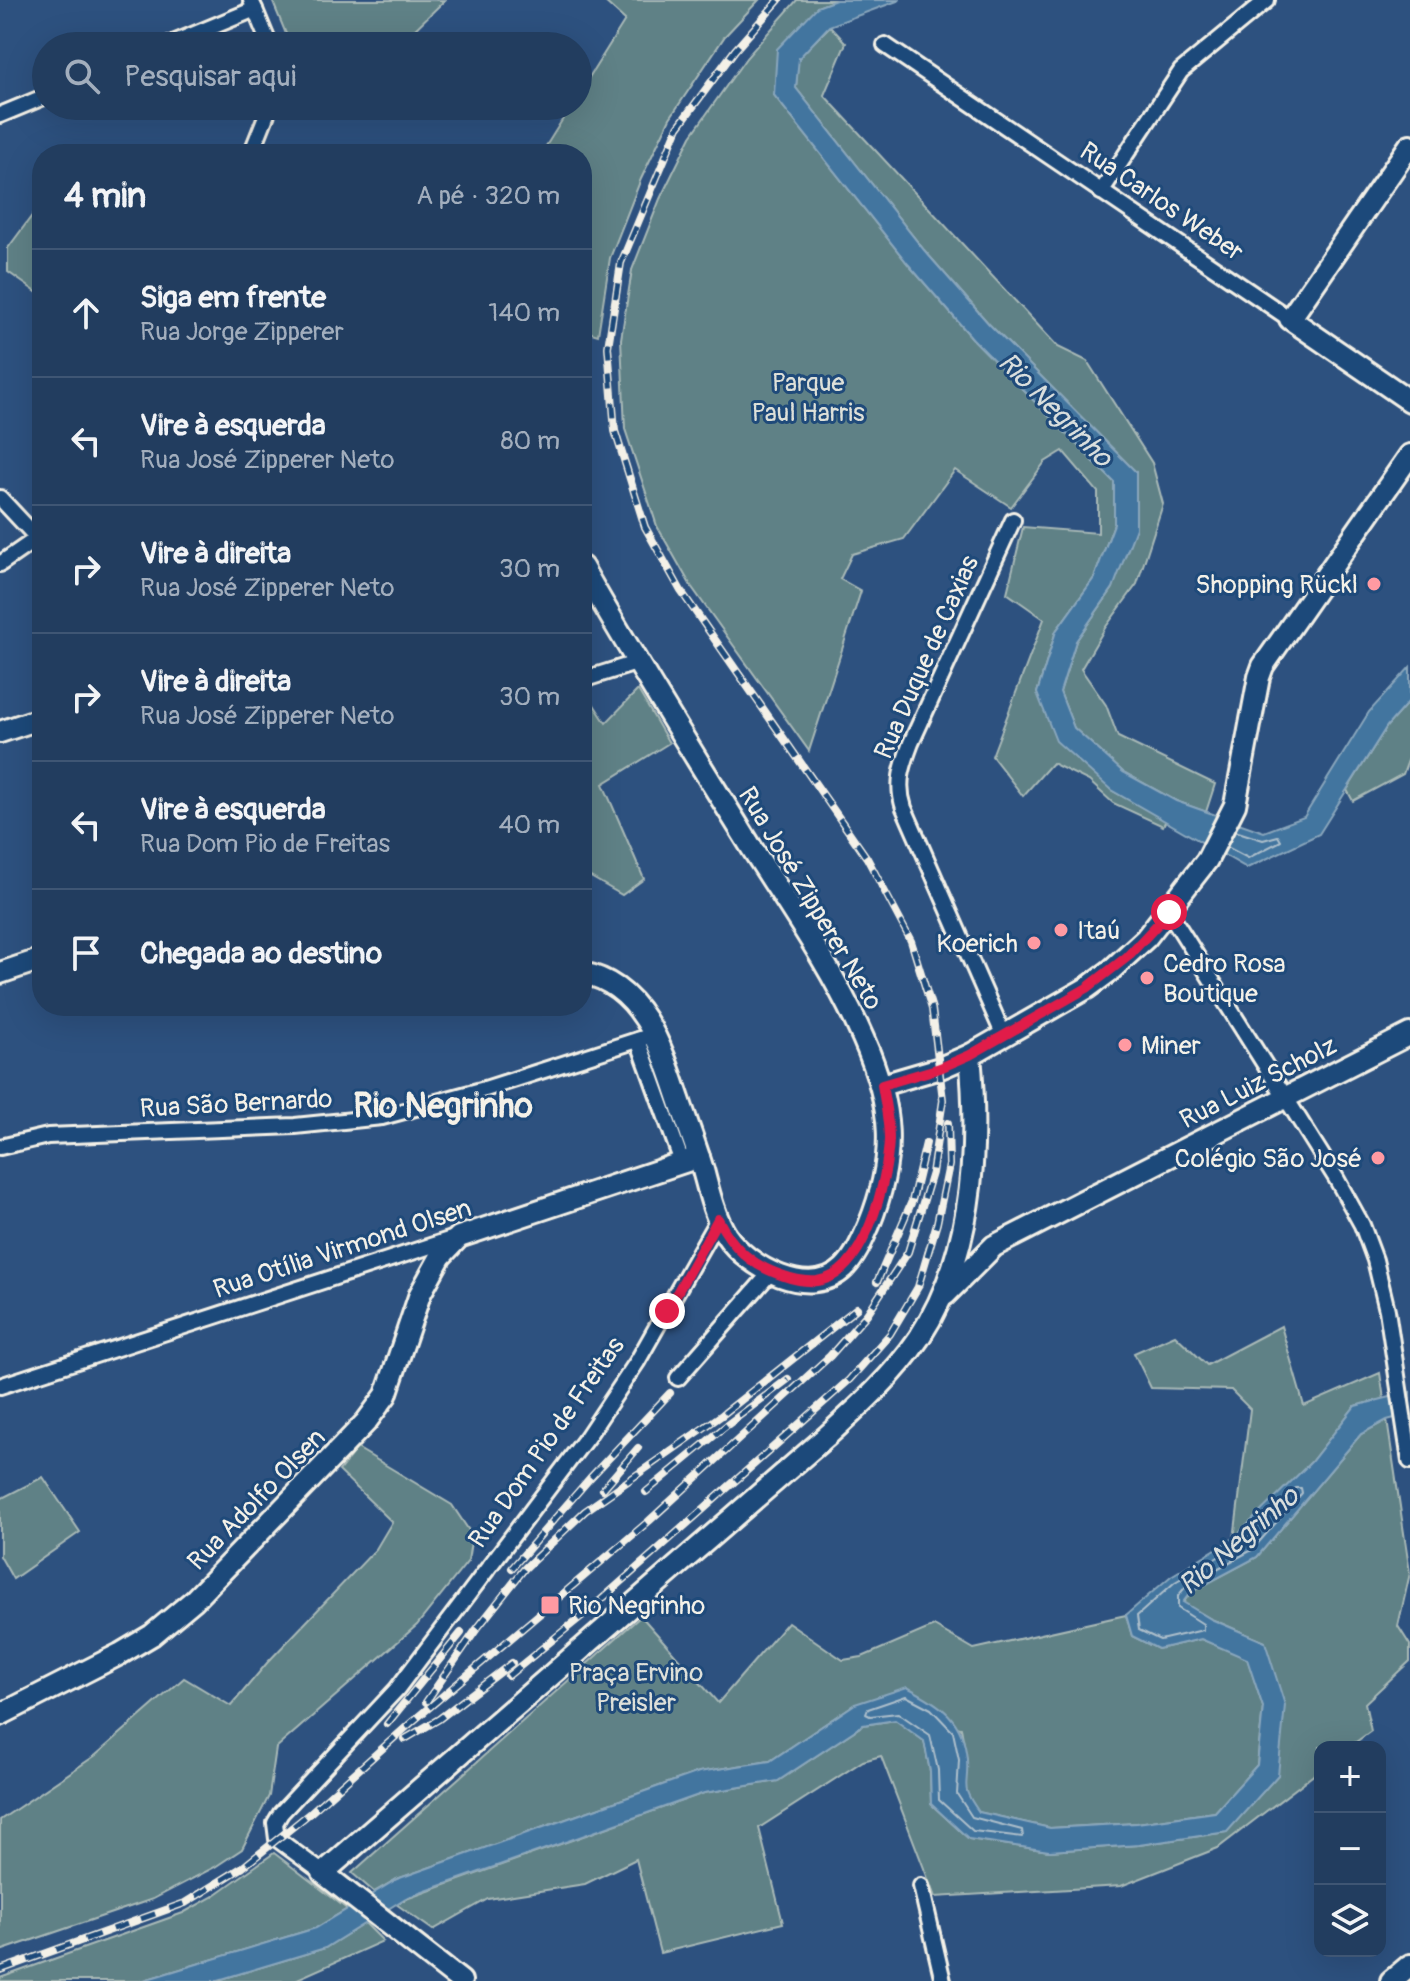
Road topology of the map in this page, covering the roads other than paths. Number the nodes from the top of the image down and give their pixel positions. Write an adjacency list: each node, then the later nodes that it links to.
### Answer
1 (1267, 0): 11 (street)
2 (253, 5): 3 (street); 4 (street)
3 (196, 32)
4 (264, 32)
5 (885, 45): 11 (street, Rua Carlos Weber)
6 (32, 102): 7 (street)
7 (0, 115)
8 (264, 120): 9 (street)
9 (255, 144)
10 (1410, 145): 12 (main road)
11 (1101, 192): 12 (street, Rua Carlos Weber)
12 (1290, 319): 13 (main road, Rua Carlos Weber)
13 (1410, 401)
14 (1410, 455): 25 (main road)
15 (0, 498): 17 (street)
16 (1013, 520): 30 (street, Rua Duque de Caxias)
17 (32, 531)
18 (32, 544): 19 (street)
19 (0, 564)
20 (592, 585): 21 (main road, Rua José Zipperer Neto)
21 (636, 663): 22 (street); 33 (main road, Rua José Zipperer Neto)
22 (592, 677)
23 (32, 721): 24 (main road)
24 (0, 732)
25 (1169, 912): 30 (main road); 34 (street)
26 (32, 962): 27 (main road)
27 (0, 973)
28 (592, 976): 31 (main road)
29 (1410, 1034): 34 (main road, Rua Luiz Scholz)
30 (1004, 1036): 32 (main road)
31 (647, 1037): 35 (street, Rua São Bernardo); 36 (main road)
32 (970, 1055): 33 (main road); 38 (main road)
33 (882, 1085): 41 (main road, Rua José Zipperer Neto)
34 (1285, 1098): 40 (main road, Rua Luiz Scholz); 45 (street)
35 (0, 1147)
36 (690, 1160): 37 (main road); 39 (main road, Rua Otília Virmond Olsen)
37 (718, 1219): 41 (main road, Rua José Zipperer Neto); 47 (street, Rua Dom Pio de Freitas)
38 (964, 1222): 40 (main road); 42 (main road)
39 (459, 1237): 44 (street, Rua Otília Virmond Olsen); 46 (main road, Rua Adolfo Olsen)
40 (994, 1246): 42 (main road, Rua Luiz Scholz)
41 (771, 1272): 43 (street)
42 (942, 1298): 47 (main road)
43 (678, 1378)
44 (0, 1386)
45 (1410, 1459)
46 (0, 1715)
47 (323, 1873): 50 (main road, Rua Dom Pio de Freitas)
48 (921, 1886): 51 (street)
49 (1410, 1965): 52 (main road)
50 (461, 1981)
51 (943, 1981)
52 (1391, 1981)

